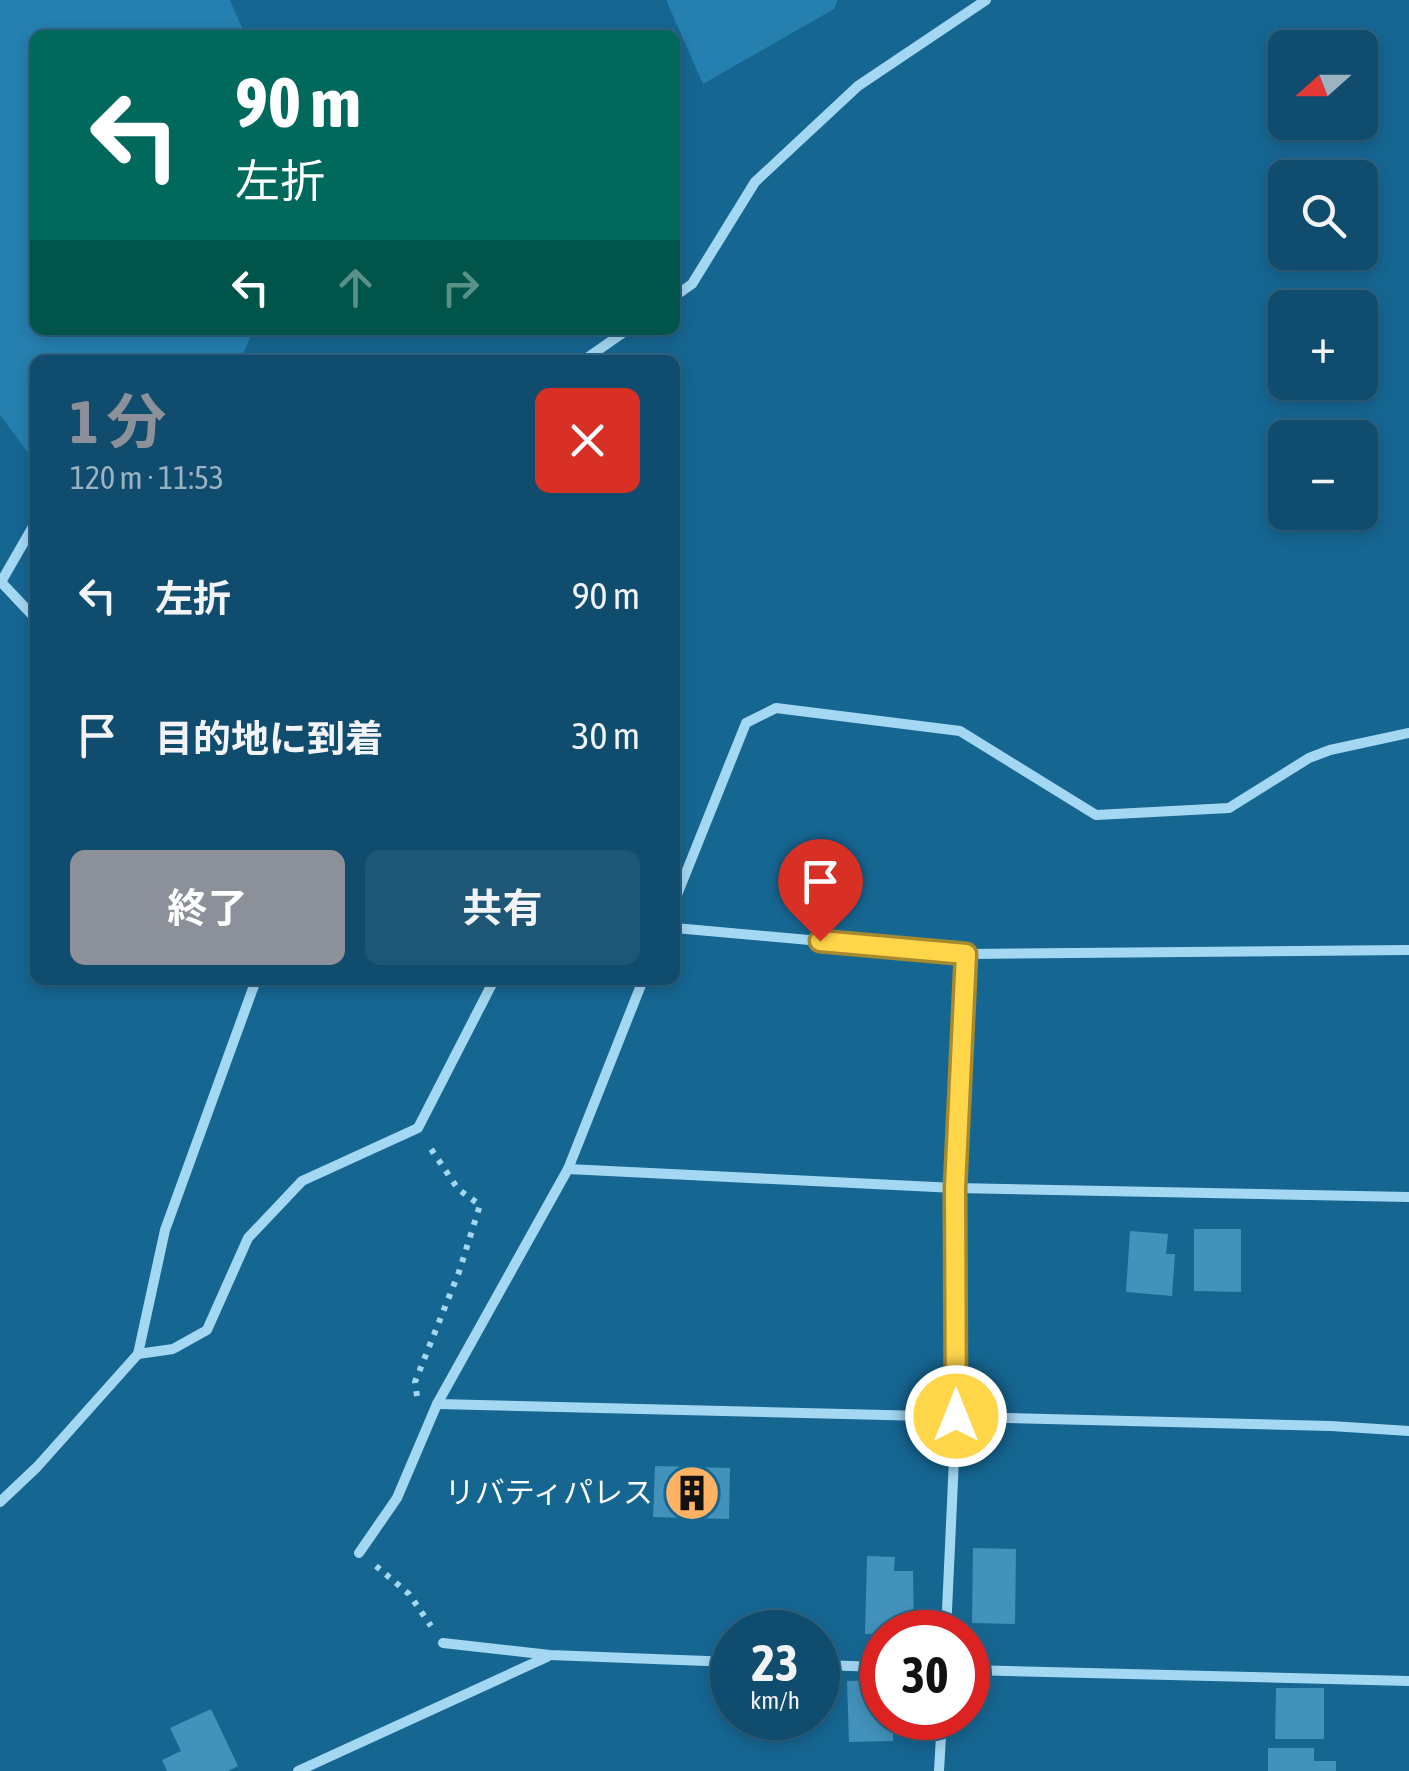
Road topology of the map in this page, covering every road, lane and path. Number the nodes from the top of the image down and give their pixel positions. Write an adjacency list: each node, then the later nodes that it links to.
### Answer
1 (986, 0): 2 (street)
2 (680, 292)
3 (619, 335): 4 (street)
4 (591, 355)
5 (30, 532): 6 (street)
6 (1, 581): 7 (street)
7 (30, 613)
8 (1409, 734): 9 (street)
9 (680, 887)
10 (680, 928): 12 (street)
11 (1409, 950): 12 (street)
12 (966, 954): 18 (street)
13 (254, 985): 20 (street)
14 (491, 985): 16 (street)
15 (641, 985): 17 (street)
16 (418, 1128): 20 (street); 23 (path)
17 (568, 1169): 18 (street); 21 (street)
18 (955, 1188): 19 (street); 22 (street)
19 (1409, 1197)
20 (138, 1354): 25 (street)
21 (437, 1404): 22 (street); 23 (street)
22 (956, 1416): 24 (street); 27 (street)
23 (424, 1431): 26 (street)
24 (1409, 1432)
25 (0, 1502)
26 (359, 1552): 28 (path)
27 (947, 1610)
28 (443, 1643): 29 (street)
29 (550, 1655): 30 (street); 34 (street)
30 (710, 1661)
31 (990, 1671): 32 (street)
32 (1409, 1682)
33 (941, 1740): 35 (street)
34 (298, 1771)
35 (939, 1771)

